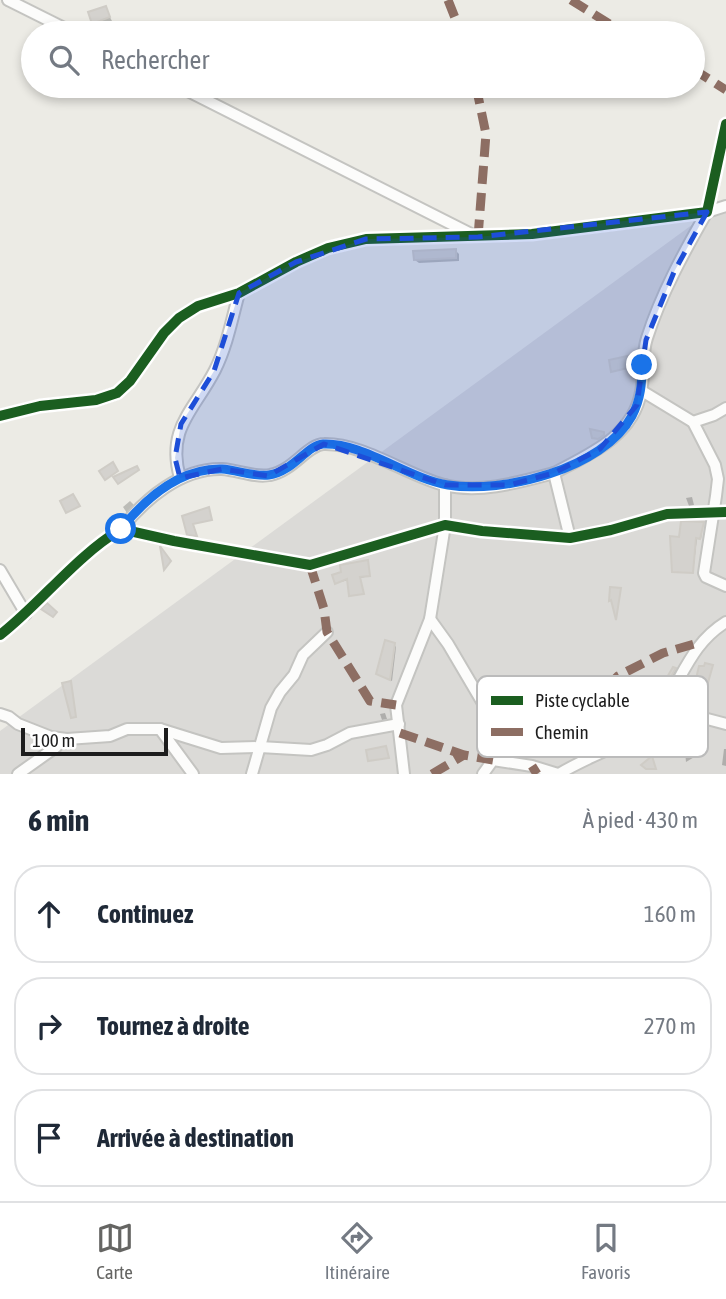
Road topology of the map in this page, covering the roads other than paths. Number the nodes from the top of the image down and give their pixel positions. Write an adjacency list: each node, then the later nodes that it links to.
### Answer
1 (8, 0): 2 (street)
2 (50, 21)
3 (202, 98): 8 (street)
4 (726, 124): 5 (street)
5 (724, 146): 7 (street)
6 (726, 206): 7 (street)
7 (707, 212): 8 (street); 10 (street)
8 (478, 237): 9 (street)
9 (239, 293): 12 (street); 15 (street)
10 (642, 391): 13 (street); 14 (street)
11 (726, 408): 13 (street)
12 (0, 416)
13 (693, 422): 17 (street)
14 (554, 473): 16 (street); 21 (street)
15 (180, 478): 16 (street); 20 (street)
16 (445, 485): 19 (street)
17 (712, 512): 18 (street); 21 (street); 23 (street)
18 (726, 512)
19 (446, 525): 20 (street); 21 (street); 25 (street)
20 (121, 529): 24 (street)
21 (570, 538)
22 (0, 570): 24 (street)
23 (726, 586)
24 (26, 614): 28 (street)
25 (430, 619): 30 (street); 33 (street)
26 (726, 622): 29 (street)
27 (327, 632): 37 (street)
28 (0, 635)
29 (681, 676)
30 (477, 693)
31 (0, 714): 36 (street)
32 (708, 719): 34 (street)
33 (399, 724): 37 (street); 45 (street)
34 (726, 724)
35 (160, 729): 36 (street); 37 (street); 43 (street)
36 (62, 739): 42 (street)
37 (260, 747): 44 (street)
38 (493, 757): 40 (street)
39 (589, 757): 47 (street)
40 (493, 760): 41 (street); 46 (street)
41 (530, 770): 47 (street)
42 (18, 774)
43 (193, 774)
44 (252, 774)
45 (404, 774)
46 (483, 774)
47 (558, 774)

